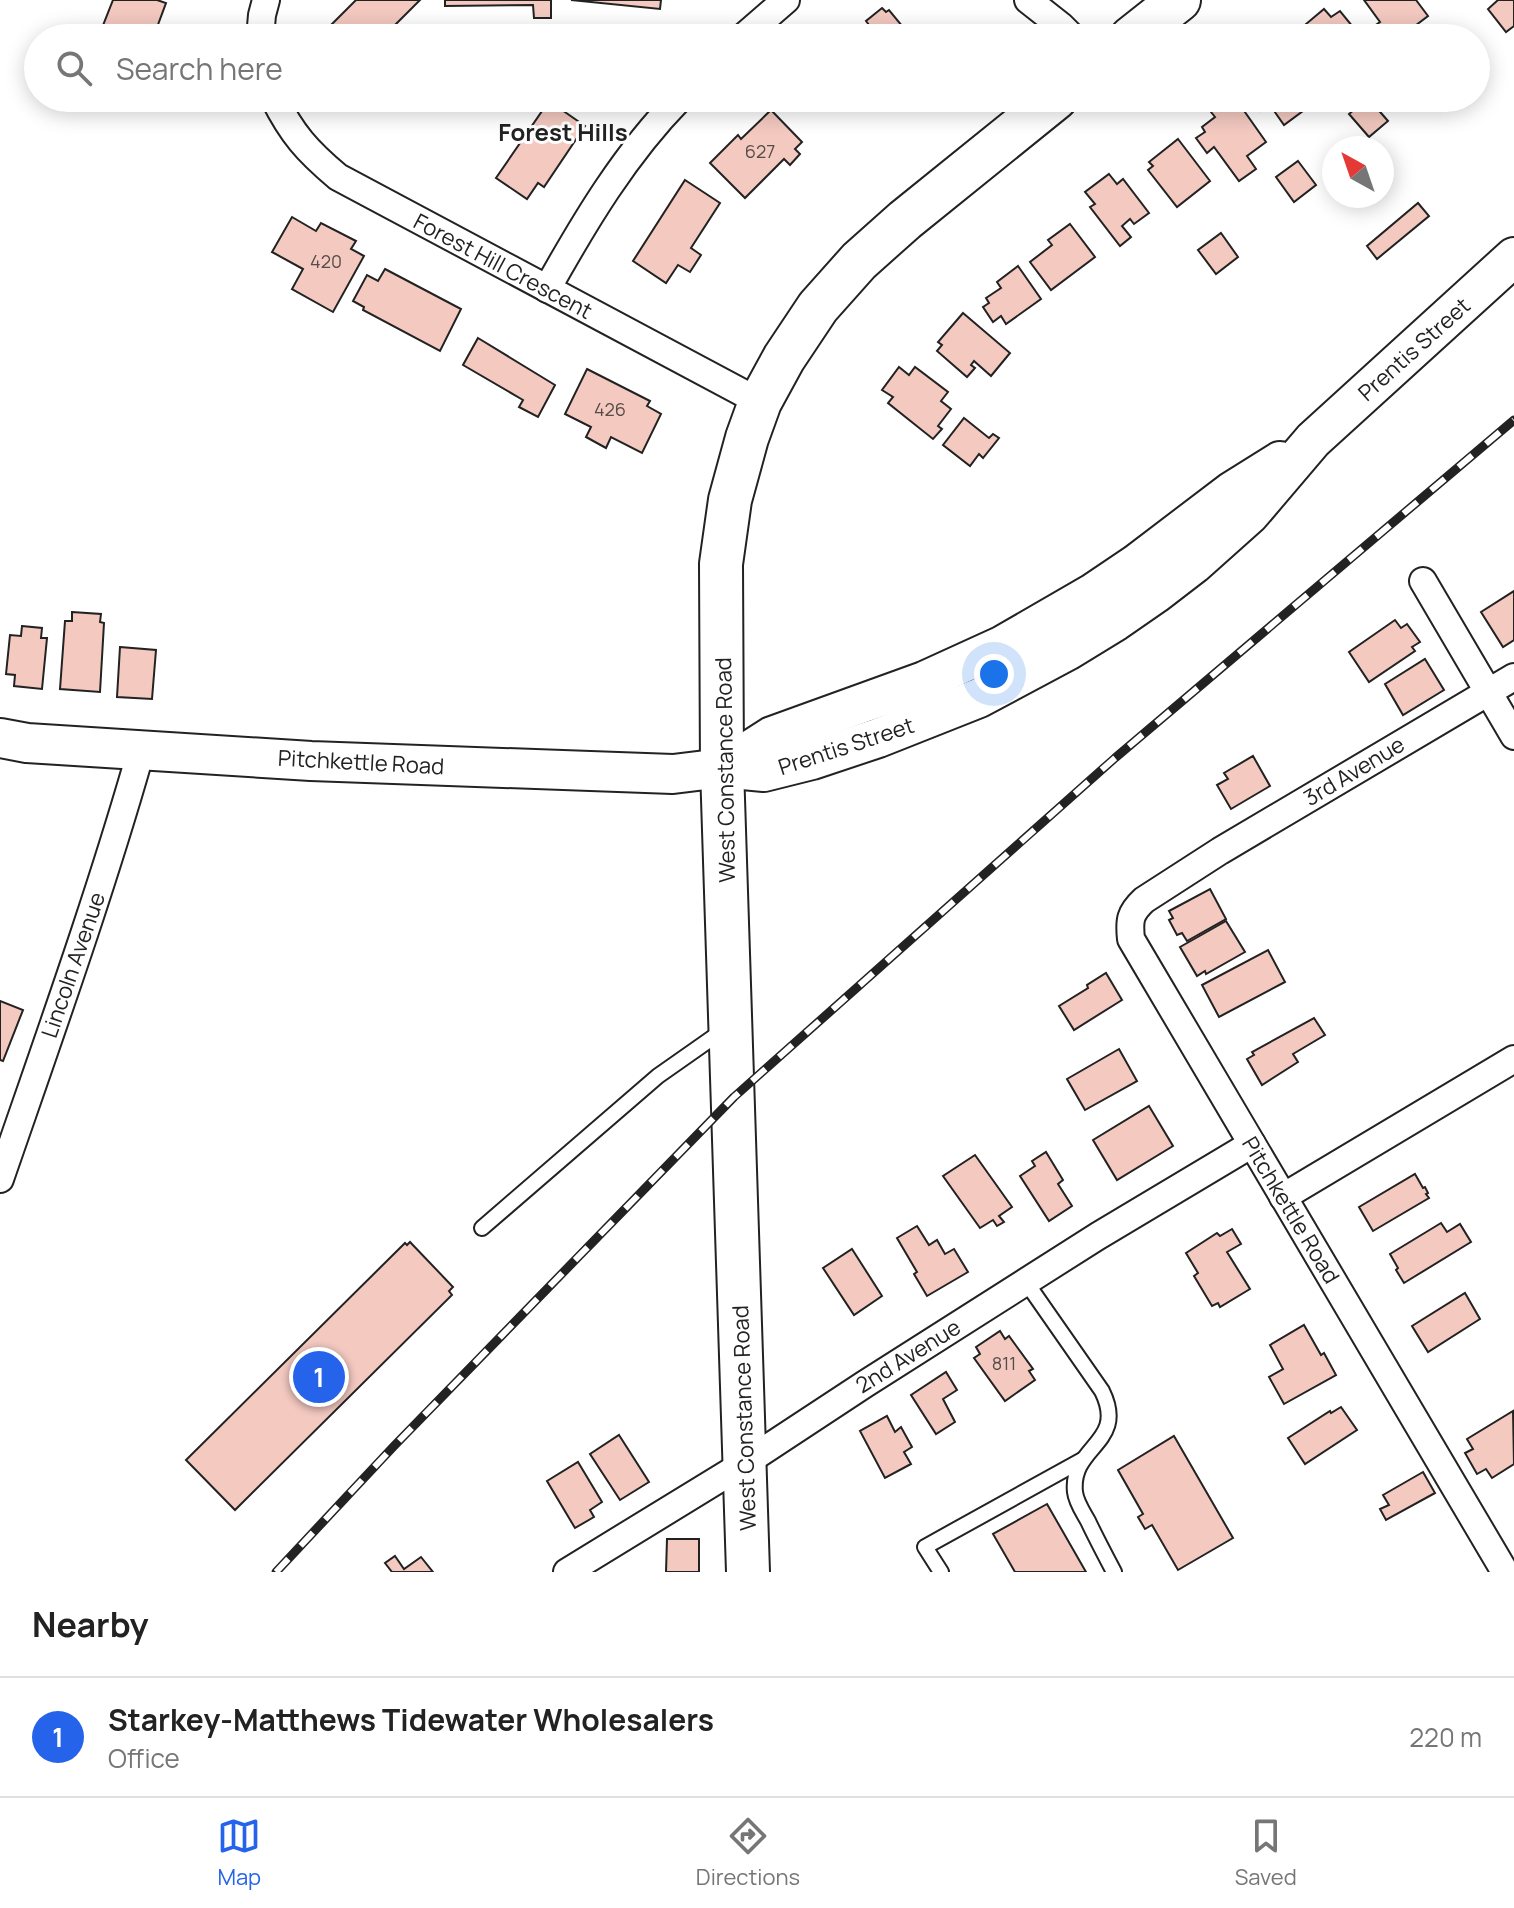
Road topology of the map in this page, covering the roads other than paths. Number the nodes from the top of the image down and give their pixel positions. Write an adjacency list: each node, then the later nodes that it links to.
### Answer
1 (266, 0): 5 (street)
2 (786, 0): 6 (street)
3 (1028, 0): 7 (street)
4 (1179, 0): 8 (main road)
5 (261, 24)
6 (758, 24)
7 (1058, 24)
8 (1149, 24)
9 (281, 112): 13 (street, Forest Hill Crescent)
10 (668, 112): 13 (street)
11 (1039, 112): 14 (main road, West Constance Road)
12 (1514, 257): 21 (street, Prentis Street)
13 (547, 289): 14 (street, Forest Hill Crescent)
14 (760, 402): 21 (main road, West Constance Road)
15 (1423, 581): 17 (street)
16 (1514, 677): 17 (street, 3rd Avenue)
17 (1488, 693): 18 (street); 22 (street, 3rd Avenue)
18 (1514, 736)
19 (0, 738): 20 (street, Pitchkettle Road)
20 (141, 751): 21 (street, Pitchkettle Road); 26 (street, Lincoln Avenue)
21 (722, 768): 23 (main road, West Constance Road)
22 (1195, 867): 25 (street, Pitchkettle Road)
23 (731, 1024): 28 (lane); 31 (main road, West Constance Road)
24 (1514, 1059): 27 (street)
25 (1252, 1144): 27 (street, Pitchkettle Road); 29 (street, 2nd Avenue)
26 (0, 1179)
27 (1283, 1197): 36 (street, Pitchkettle Road)
28 (482, 1228)
29 (1026, 1282): 30 (lane); 31 (street, 2nd Avenue)
30 (1082, 1460): 34 (lane); 35 (lane)
31 (745, 1463): 32 (street, 2nd Avenue); 33 (main road, West Constance Road)
32 (567, 1572)
33 (748, 1572)
34 (941, 1572)
35 (1114, 1572)
36 (1505, 1572)

